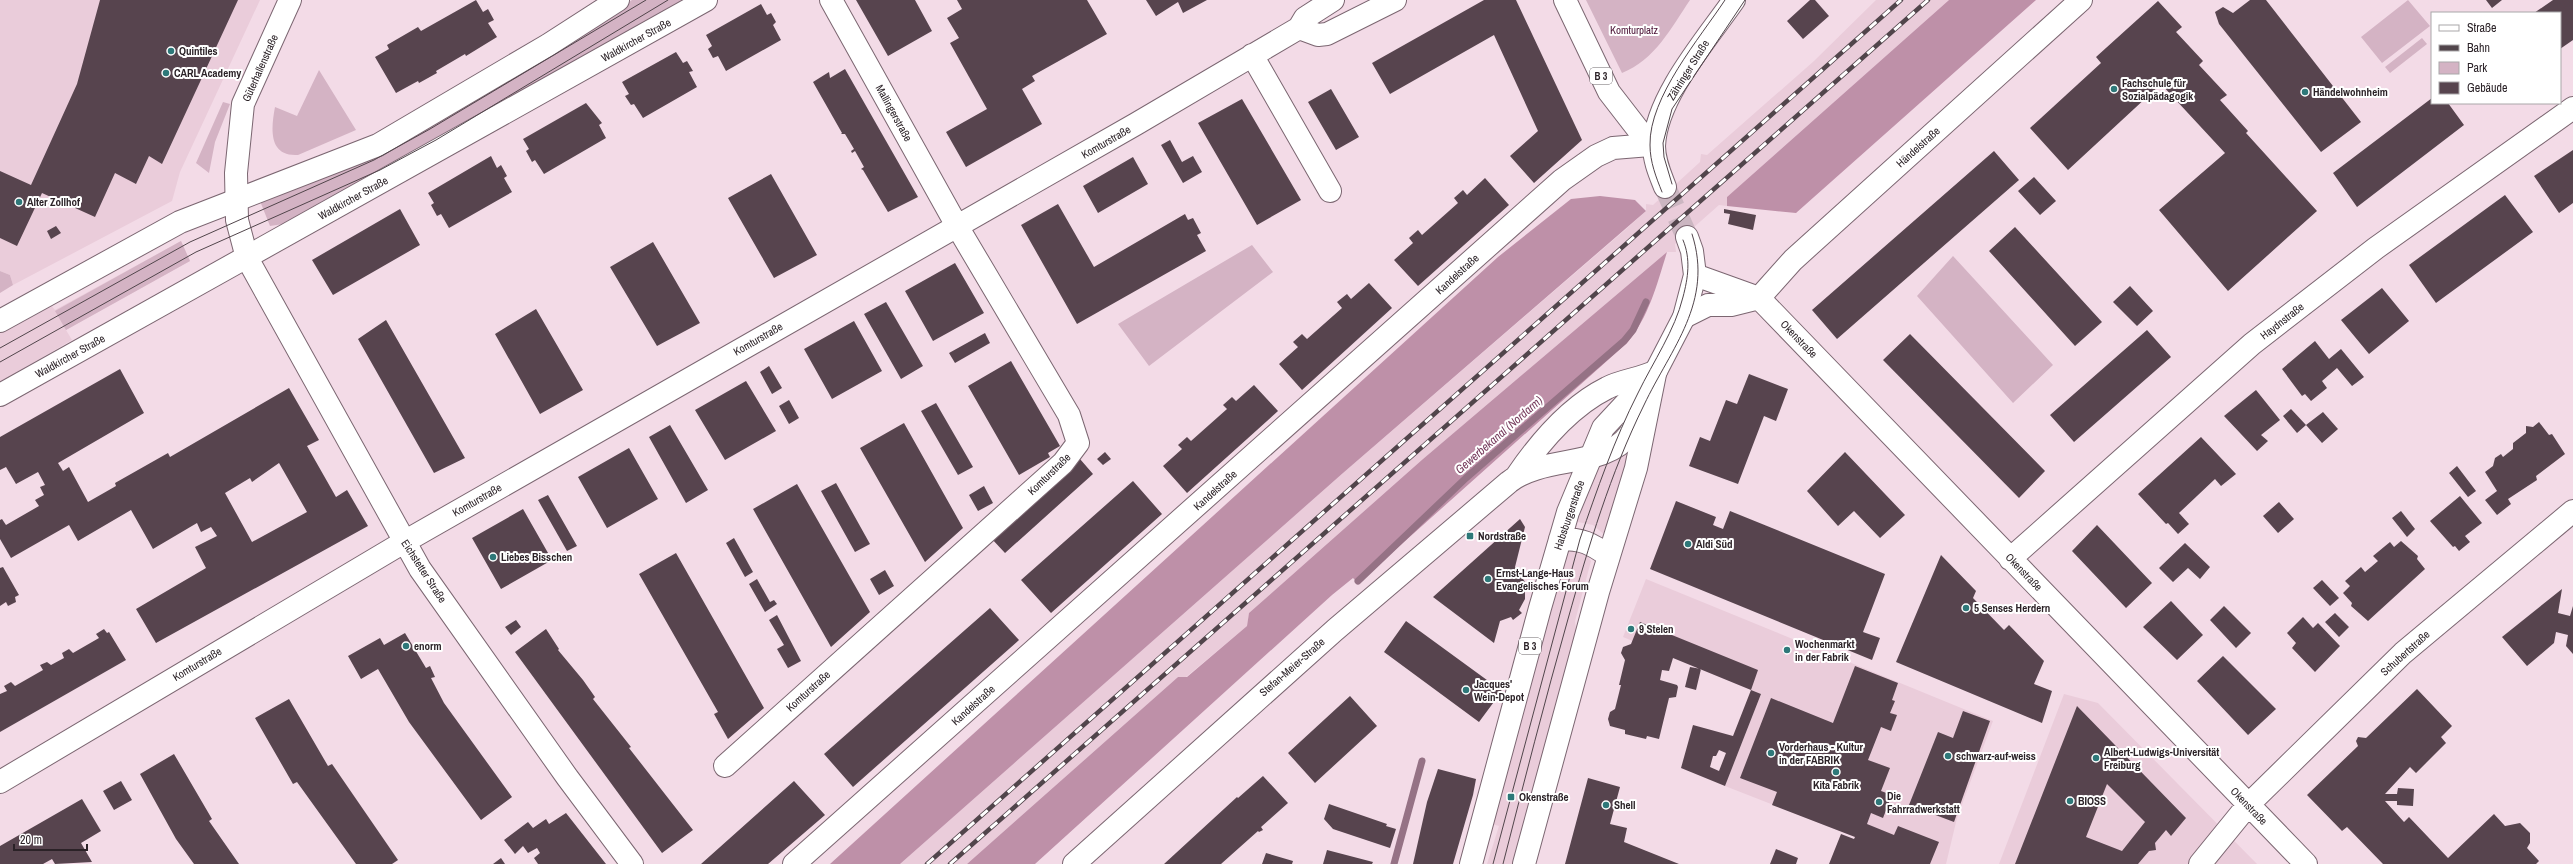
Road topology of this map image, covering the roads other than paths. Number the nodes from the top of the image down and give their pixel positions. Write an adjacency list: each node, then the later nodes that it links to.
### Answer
1 (290, 0): 16 (street, Güterhallenstraße)
2 (618, 0): 16 (street)
3 (706, 0): 19 (street, Waldkircher Straße)
4 (831, 0): 17 (street, Mallingerstraße)
5 (1333, 0): 10 (street, Komturstraße)
6 (1395, 0): 10 (street)
7 (1565, 0): 13 (street, B 3)
8 (1734, 0): 13 (street, Zähringer Straße / B 3)
9 (2081, 0): 21 (street, Händelstraße)
10 (1299, 28): 11 (street, Komturstraße)
11 (1252, 55): 15 (street); 17 (street, Komturstraße)
12 (2573, 108): 32 (street, Haydnstraße)
13 (1652, 145): 14 (street, B 3); 37 (street, Kandelstraße)
14 (1665, 187)
15 (1330, 191)
16 (238, 201): 19 (street, Güterhallenstraße); 23 (street)
17 (958, 226): 30 (street, Komturstraße); 33 (street, Komturstraße)
18 (1687, 237): 20 (street, Habsburgerstraße / B 3)
19 (247, 258): 25 (street, Waldkircher Straße); 30 (street, Eichstetter Straße)
20 (1695, 275): 21 (street, Okenstraße); 22 (street, Habsburgerstraße / B 3)
21 (1759, 298): 22 (street); 32 (street, Okenstraße)
22 (1684, 317): 24 (street, Habsburgerstraße / B 3)
23 (0, 321)
24 (1654, 380): 26 (street, Habsburgerstraße / B 3); 27 (street, Stefan-Meier-Straße); 31 (street, Habsburgerstraße / B 3)
25 (0, 395)
26 (1590, 458): 27 (street, Stefan-Meier-Straße); 29 (street, Habsburgerstraße / B 3)
27 (1516, 477): 38 (street, Stefan-Meier-Straße)
28 (2570, 520): 35 (street, Schubertstraße)
29 (1560, 539): 31 (street); 39 (street, Habsburgerstraße / B 3)
30 (404, 542): 34 (street, Komturstraße); 36 (street, Eichstetter Straße)
31 (1609, 556): 40 (street, Habsburgerstraße / B 3)
32 (2010, 559): 35 (street, Okenstraße)
33 (725, 766)
34 (0, 782)
35 (2248, 805): 41 (street, Schubertstraße); 42 (street, Okenstraße)
36 (632, 864)
37 (794, 864)
38 (1074, 864)
39 (1471, 864)
40 (1524, 864)
41 (2200, 864)
42 (2306, 864)

